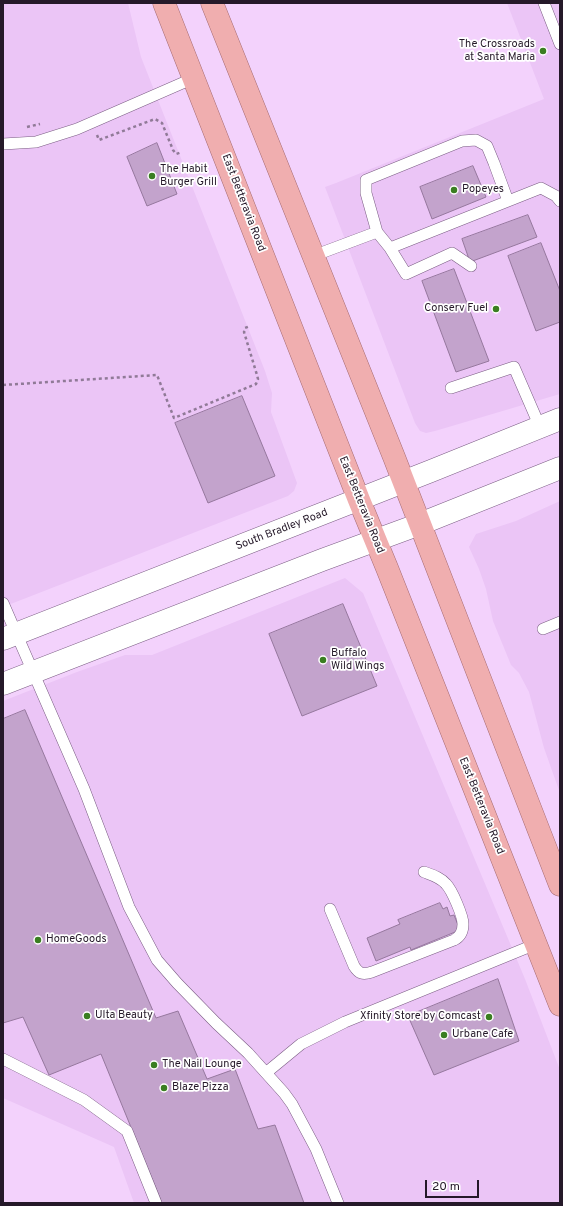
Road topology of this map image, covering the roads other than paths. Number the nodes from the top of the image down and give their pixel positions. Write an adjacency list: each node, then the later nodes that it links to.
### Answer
1 (164, 3): 5 (highway, East Betteravia Road)
2 (212, 3): 11 (highway)
3 (544, 3): 4 (lane)
4 (560, 44)
5 (194, 78): 6 (lane); 18 (highway, East Betteravia Road)
6 (3, 144)
7 (508, 201): 8 (lane); 9 (lane); 10 (lane)
8 (560, 201)
9 (377, 232): 10 (lane); 11 (lane)
10 (390, 248): 12 (lane)
11 (313, 256): 17 (highway)
12 (470, 266)
13 (450, 388): 15 (lane)
14 (560, 419): 15 (street, South Bradley Road)
15 (540, 427): 17 (street, South Bradley Road)
16 (560, 468): 19 (street)
17 (403, 482): 18 (street, South Bradley Road); 19 (highway)
18 (359, 500): 20 (highway, East Betteravia Road); 24 (street, South Bradley Road)
19 (420, 524): 20 (street); 28 (highway)
20 (375, 540): 25 (street); 30 (highway, East Betteravia Road)
21 (3, 603): 24 (lane)
22 (560, 622): 23 (lane)
23 (543, 629)
24 (10, 636): 25 (lane)
25 (33, 672): 26 (street); 33 (lane)
26 (3, 684)
27 (424, 872): 29 (lane)
28 (560, 885)
29 (330, 909)
30 (536, 944): 31 (highway, East Betteravia Road); 33 (lane)
31 (560, 1005)
32 (3, 1059): 34 (lane)
33 (267, 1072): 35 (lane)
34 (156, 1203)
35 (338, 1203)

